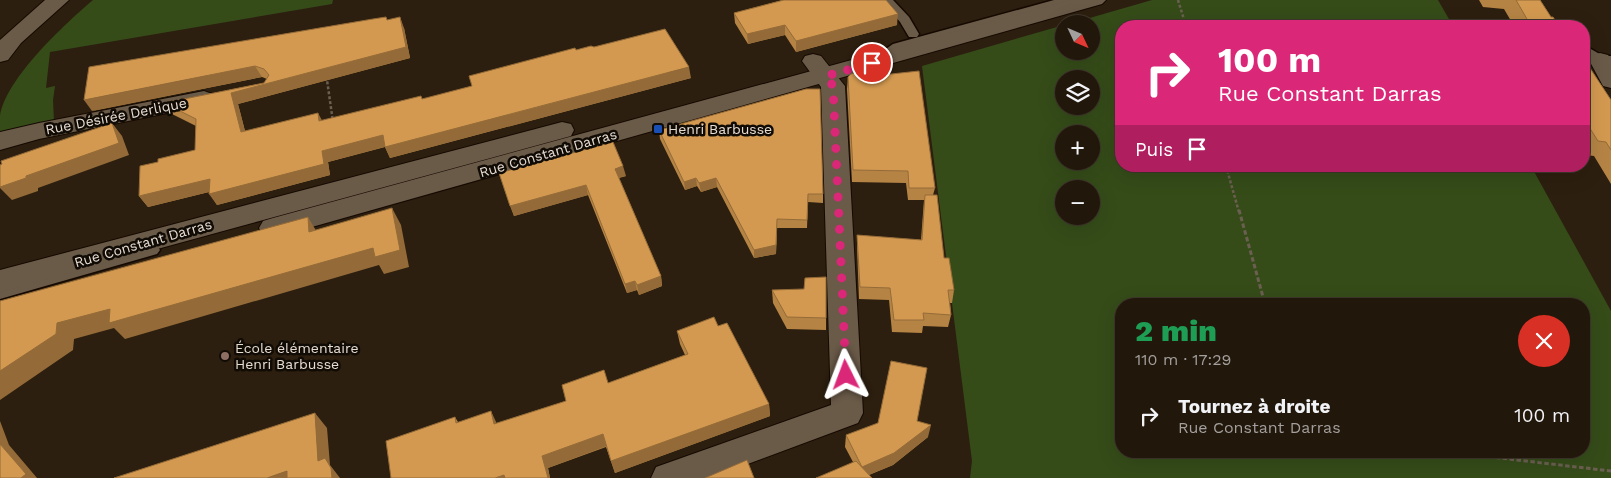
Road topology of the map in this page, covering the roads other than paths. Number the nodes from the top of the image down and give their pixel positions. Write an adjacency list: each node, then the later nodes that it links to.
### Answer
1 (58, 0): 7 (main road)
2 (886, 0): 6 (lane)
3 (1038, 0): 6 (main road, Rue Constant Darras)
4 (1067, 0): 9 (lane)
5 (1095, 0): 9 (main road, Rue Constant Darras)
6 (913, 34): 10 (main road, Rue Constant Darras)
7 (0, 55)
8 (1598, 57): 11 (main road)
9 (872, 63): 10 (main road, Rue Constant Darras)
10 (819, 69): 14 (main road, Rue Constant Darras); 17 (main road, Rue Constant Darras); 18 (main road)
11 (1611, 81)
12 (223, 95): 13 (main road, Rue Désirée Derlique)
13 (0, 141)
14 (230, 219): 15 (main road, Rue Constant Darras); 16 (lane)
15 (0, 281)
16 (0, 292)
17 (0, 305)
18 (668, 478)

